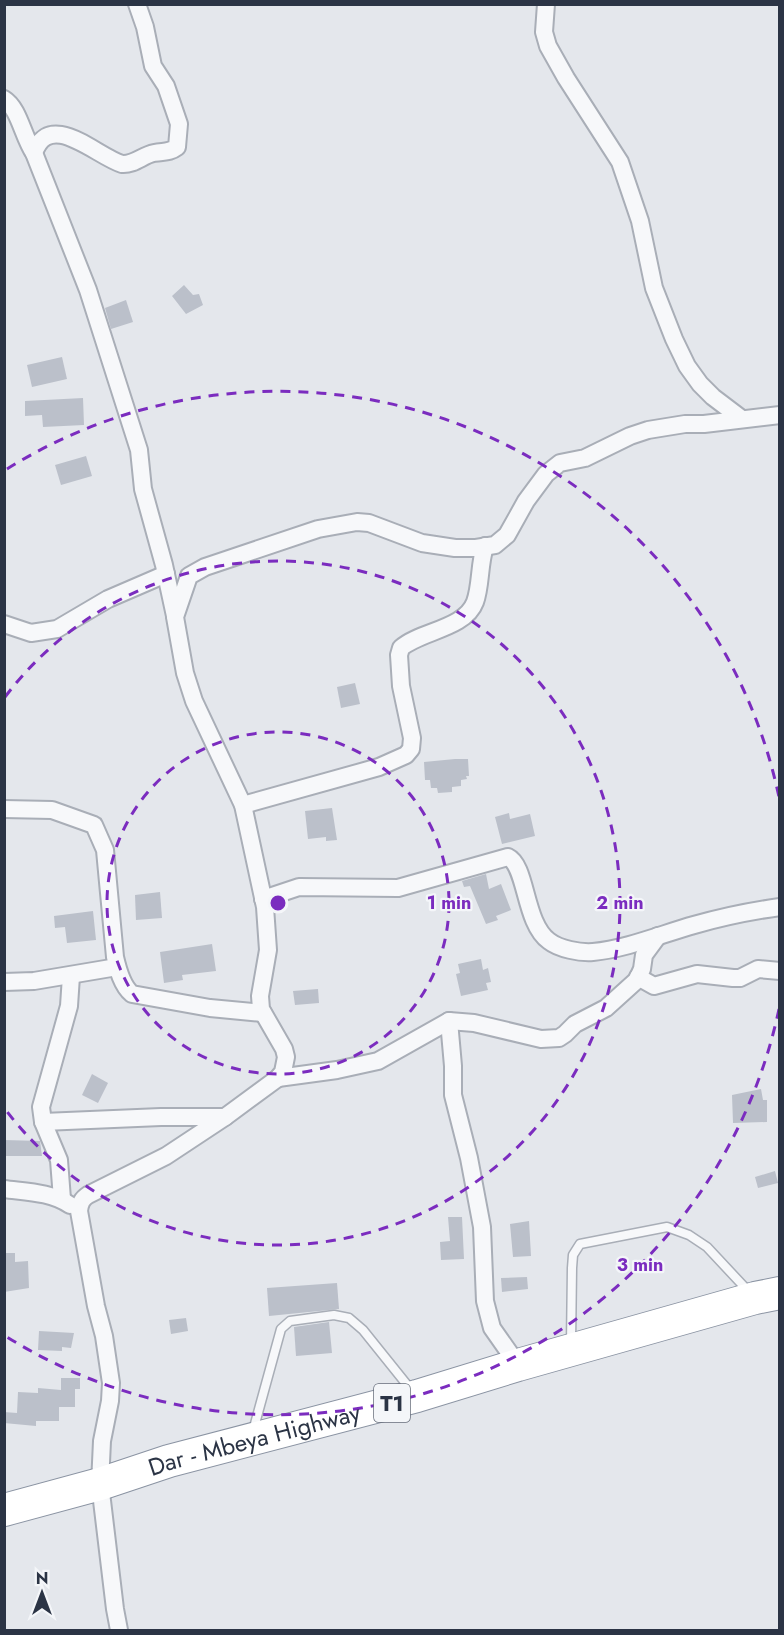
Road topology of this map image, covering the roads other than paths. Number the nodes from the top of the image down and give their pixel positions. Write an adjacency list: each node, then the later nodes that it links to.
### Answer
1 (137, 4): 4 (street)
2 (546, 4): 6 (street)
3 (4, 99): 4 (street)
4 (34, 153): 8 (street)
5 (780, 415): 6 (street)
6 (742, 419): 7 (street)
7 (485, 546): 9 (street); 11 (street)
8 (166, 574): 9 (street); 10 (street)
9 (175, 617): 11 (street)
10 (4, 624)
11 (243, 805): 13 (street)
12 (4, 809): 16 (street)
13 (263, 899): 15 (street); 21 (street)
14 (780, 907): 15 (street)
15 (658, 936): 19 (street)
16 (117, 967): 18 (street); 21 (street)
17 (780, 971): 19 (street)
18 (70, 976): 20 (street); 25 (street)
19 (638, 977): 22 (street)
20 (4, 982)
21 (263, 1013): 23 (street)
22 (449, 1021): 23 (street); 31 (street)
23 (278, 1078): 24 (street)
24 (225, 1117): 25 (street); 28 (street)
25 (43, 1122): 27 (street)
26 (4, 1189): 27 (street)
27 (62, 1199): 28 (street)
28 (79, 1210): 34 (street)
29 (767, 1296): 30 (highway, Dar - Mbeya Highway / T1); 30 (lane)
30 (571, 1351): 31 (highway, Dar - Mbeya Highway / T1)
31 (518, 1365): 32 (highway, Dar - Mbeya Highway / T1)
32 (417, 1396): 33 (highway, Dar - Mbeya Highway / T1); 33 (lane)
33 (250, 1441): 34 (highway, Dar - Mbeya Highway / T1)
34 (99, 1484): 35 (highway, Dar - Mbeya Highway / T1); 36 (street)
35 (4, 1510)
36 (119, 1630)

